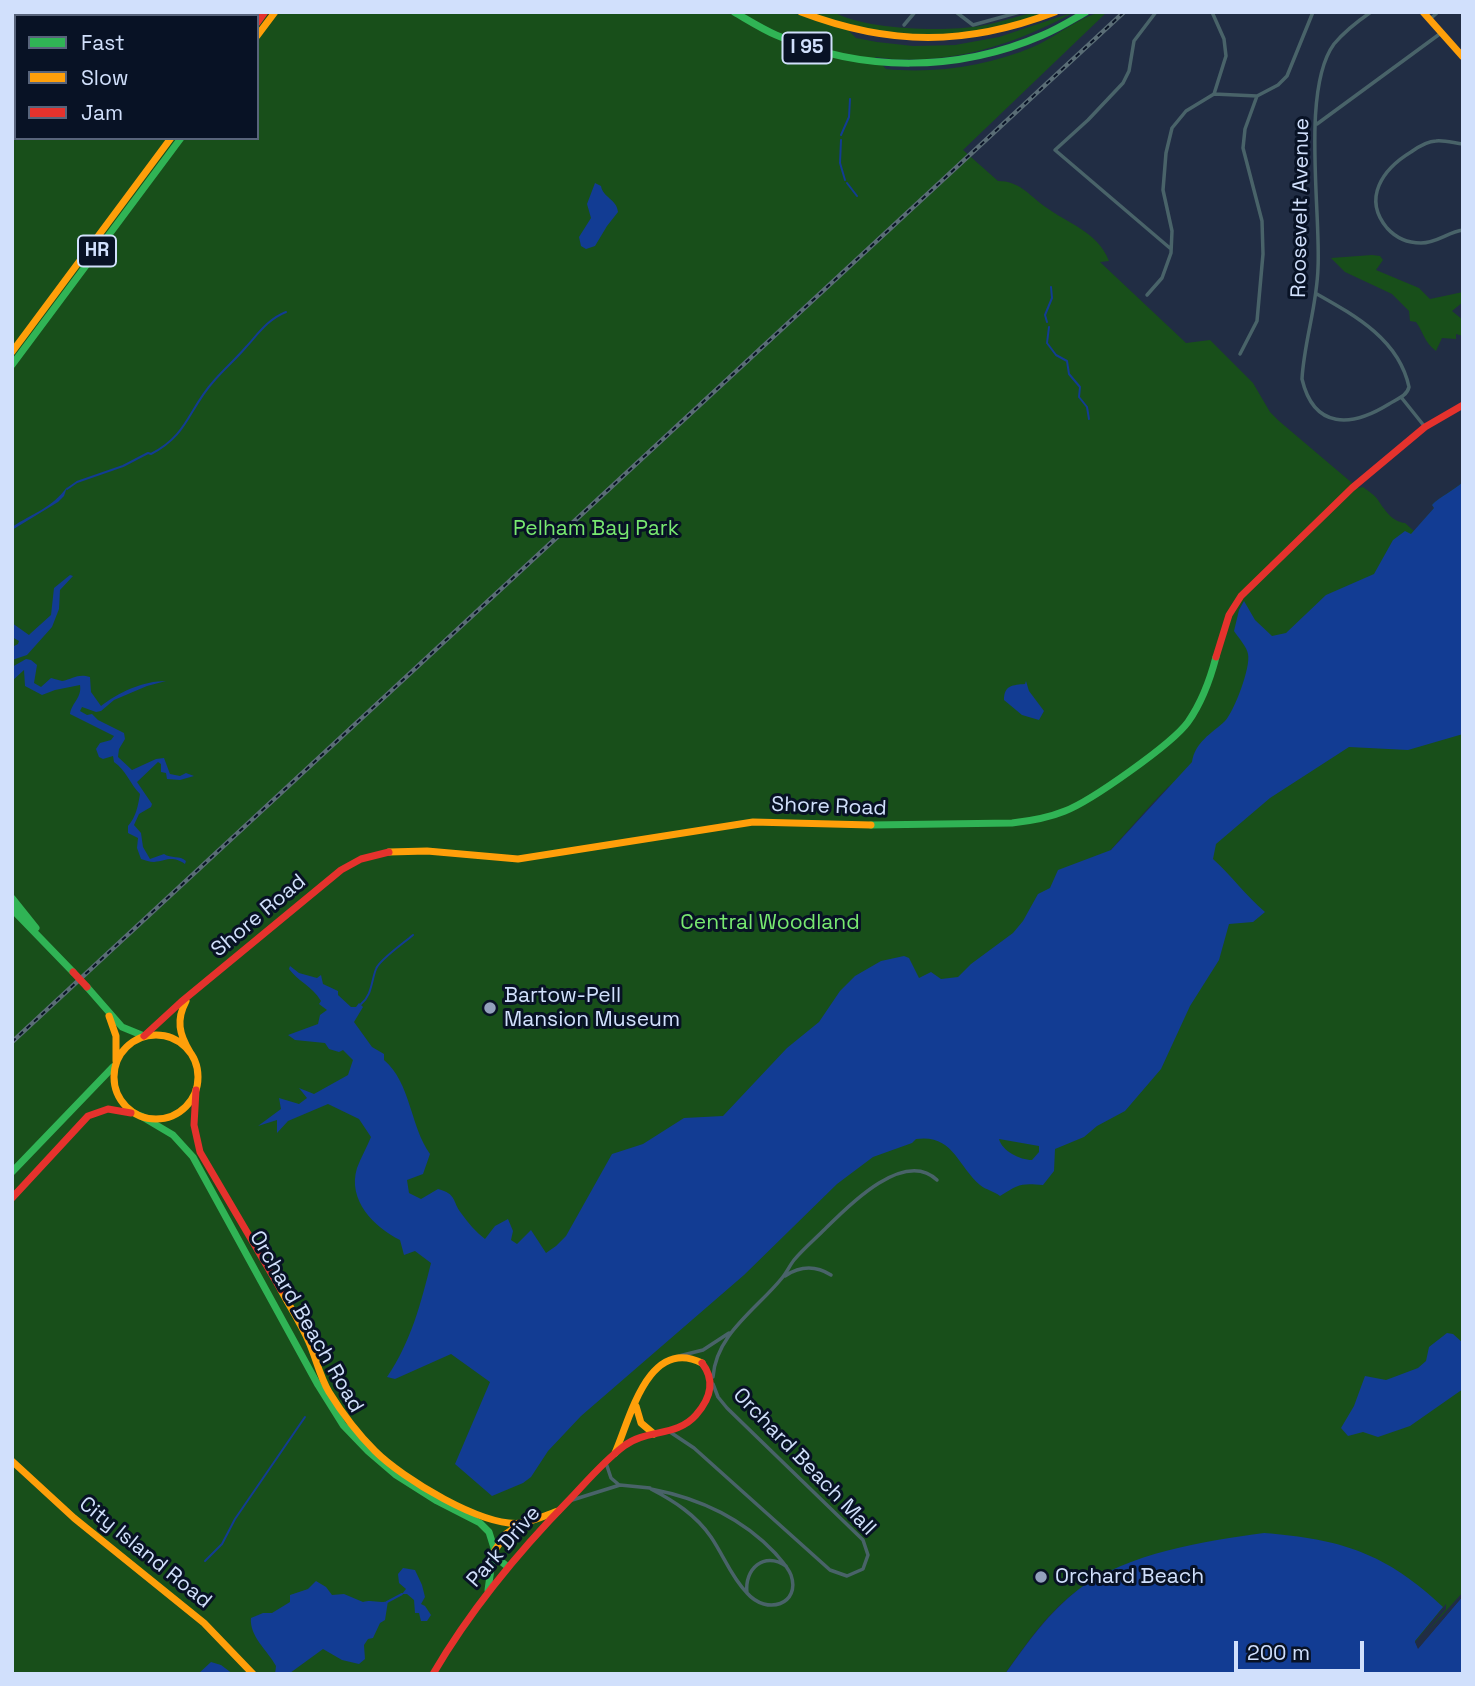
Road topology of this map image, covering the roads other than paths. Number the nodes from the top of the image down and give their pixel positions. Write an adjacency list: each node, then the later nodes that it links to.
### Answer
1 (734, 12): 7 (main road, I 95)
2 (801, 12): 6 (main road, I 95)
3 (915, 12): 16 (street)
4 (956, 12): 5 (street)
5 (1020, 12)
6 (1055, 12)
7 (1086, 12)
8 (1156, 12): 27 (street)
9 (1212, 12): 20 (street)
10 (1313, 12): 21 (street)
11 (1371, 12): 22 (street, Roosevelt Avenue)
12 (1423, 12): 15 (main road)
13 (1438, 12): 15 (street)
14 (272, 13): 17 (main road)
15 (1429, 20): 18 (main road)
16 (904, 25)
17 (259, 33)
18 (1441, 33): 19 (main road); 22 (street)
19 (1463, 57)
20 (1214, 94): 21 (street); 27 (street)
21 (1257, 96): 31 (street)
22 (1317, 124): 28 (street, Roosevelt Avenue)
23 (171, 140): 30 (main road, HR)
24 (180, 140): 32 (main road, HR)
25 (1463, 144): 26 (street)
26 (1463, 230)
27 (1171, 249): 29 (street)
28 (1317, 294): 33 (street); 33 (street, Roosevelt Avenue)
29 (1147, 295)
30 (12, 352)
31 (1240, 354)
32 (12, 365)
33 (1401, 397): 35 (street)
34 (1463, 405): 35 (main road)
35 (1425, 427): 39 (main road, Shore Road)
36 (12, 898): 38 (main road)
37 (12, 909): 38 (main road)
38 (48, 943): 40 (main road, bridge)
39 (188, 998): 41 (main road, Shore Road); 42 (main road)
40 (105, 1009): 41 (main road); 43 (main road)
41 (144, 1036): 42 (main road); 43 (main road)
42 (190, 1052): 44 (main road)
43 (116, 1063): 45 (main road); 46 (main road)
44 (196, 1090): 45 (main road); 65 (main road, Orchard Beach Road)
45 (139, 1116): 48 (main road); 67 (main road, Orchard Beach Road)
46 (12, 1172)
47 (937, 1180): 50 (street, Park Drive)
48 (12, 1198)
49 (831, 1275): 50 (street)
50 (783, 1277): 51 (street, Park Drive)
51 (733, 1330): 52 (street, Park Drive); 53 (street, Park Drive)
52 (674, 1358): 53 (main road); 54 (main road, Park Drive)
53 (713, 1380): 55 (main road, Park Drive); 55 (street, Orchard Beach Mall)
54 (636, 1400): 56 (main road); 57 (main road, Park Drive)
55 (670, 1432): 56 (main road, Park Drive)
56 (654, 1434): 57 (main road, Park Drive)
57 (615, 1453): 59 (main road, Park Drive)
58 (12, 1461): 72 (main road, City Island Road)
59 (606, 1463): 60 (street); 62 (main road, Park Drive)
60 (620, 1485): 61 (street); 62 (street)
61 (651, 1489): 68 (street); 71 (street)
62 (567, 1502): 63 (main road, Park Drive)
63 (558, 1511): 64 (main road, Orchard Beach Road); 66 (main road, Park Drive)
64 (532, 1521): 65 (main road, Orchard Beach Road); 66 (main road)
65 (522, 1523): 67 (main road)
66 (544, 1527): 69 (main road, Park Drive)
67 (493, 1554): 69 (main road); 70 (main road)
68 (786, 1566): 71 (street); 71 (street)
69 (508, 1567): 70 (main road, Park Drive)
70 (488, 1590): 73 (main road, Park Drive)
71 (747, 1593)
72 (253, 1674)
73 (433, 1674)

